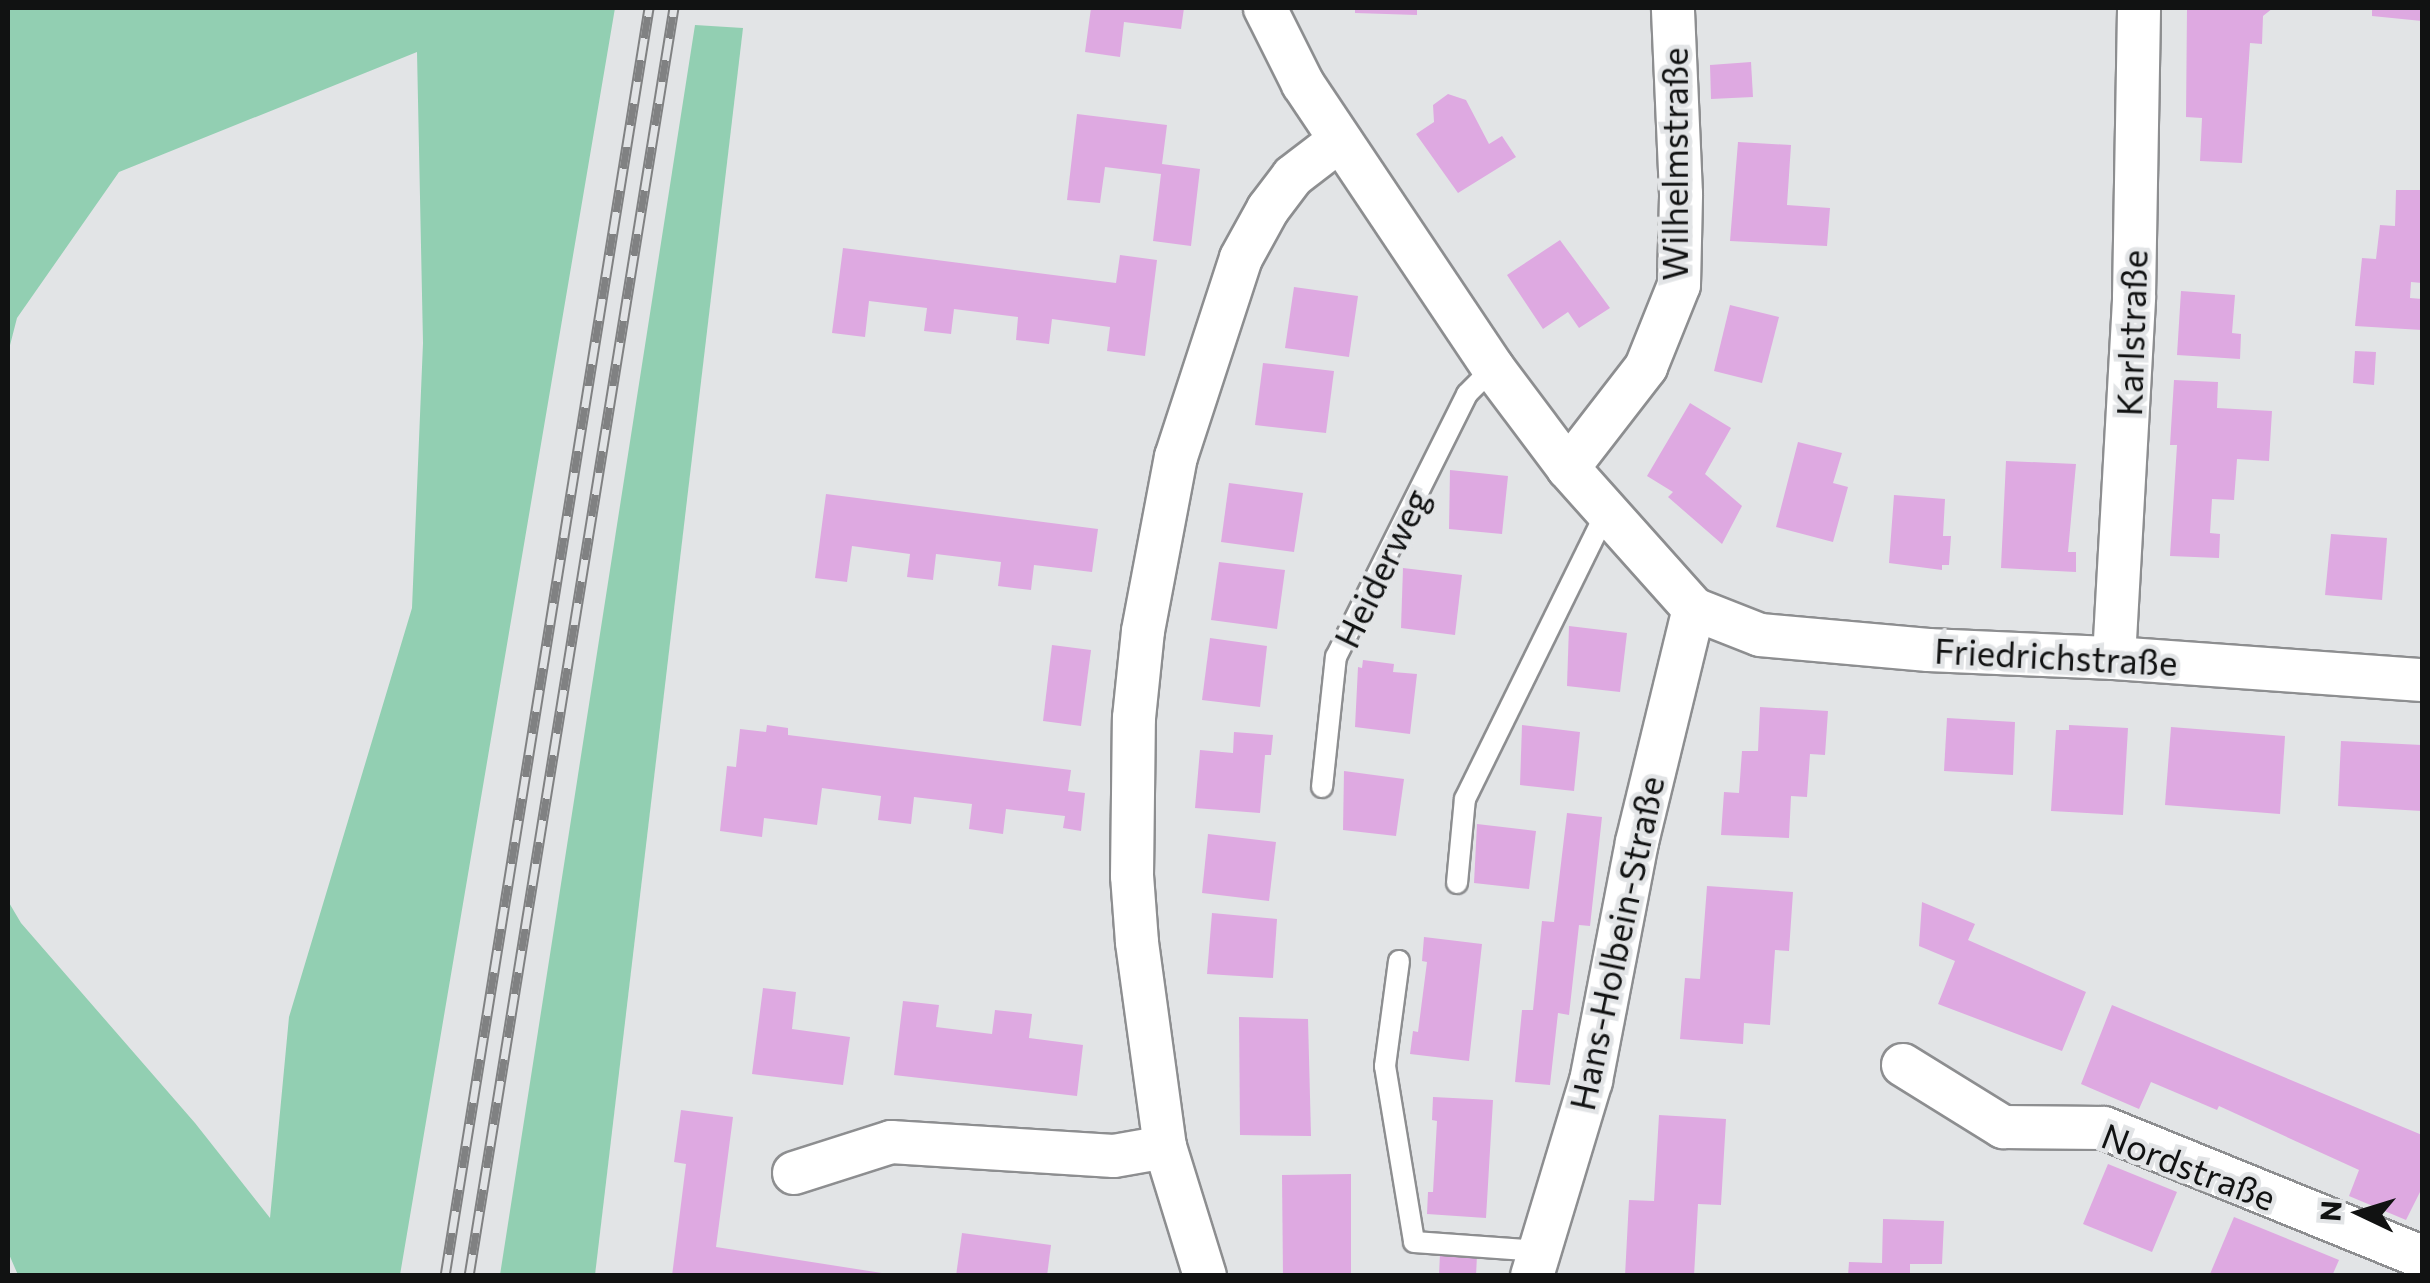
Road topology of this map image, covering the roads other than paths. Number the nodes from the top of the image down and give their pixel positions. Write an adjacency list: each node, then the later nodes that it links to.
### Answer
1 (1265, 8): 4 (street)
2 (1673, 8): 6 (street, Wilhelmstraße)
3 (2139, 8): 9 (street, Karlstraße)
4 (1340, 140): 5 (street); 15 (street)
5 (1493, 368): 6 (street); 11 (lane, Heiderweg)
6 (1568, 468): 7 (street)
7 (1606, 514): 8 (street); 12 (lane)
8 (1694, 609): 9 (street, Friedrichstraße); 18 (street, Hans-Holbein-Straße)
9 (2114, 658): 10 (street, Friedrichstraße)
10 (2422, 680)
11 (1322, 787)
12 (1457, 883)
13 (1398, 960): 18 (lane)
14 (1903, 1064): 17 (street, Nordstraße)
15 (1165, 1147): 16 (street); 19 (street)
16 (794, 1172)
17 (2422, 1256)
18 (1536, 1263)
19 (1205, 1276)

